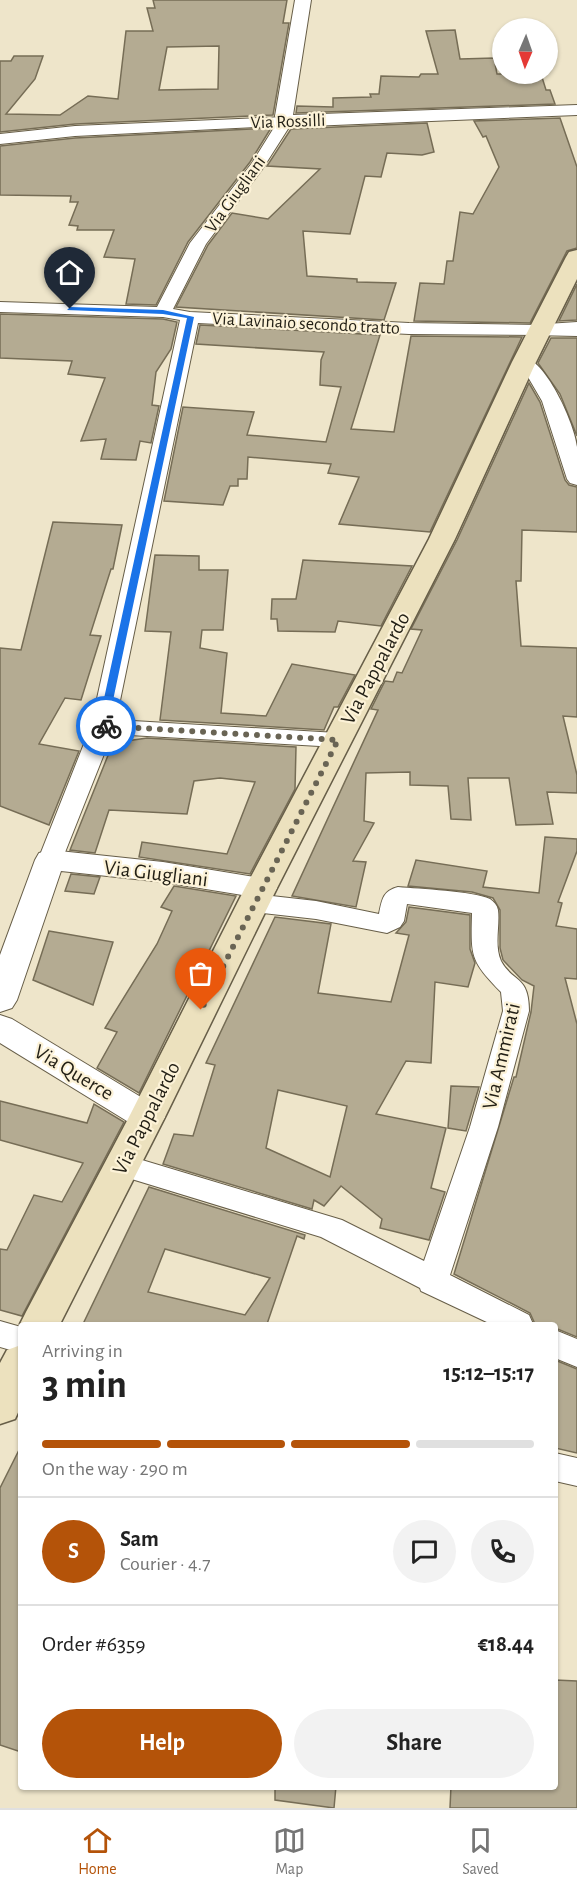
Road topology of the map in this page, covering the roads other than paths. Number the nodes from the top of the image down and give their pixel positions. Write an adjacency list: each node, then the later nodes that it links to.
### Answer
1 (303, 0): 3 (street, Via Giugliani)
2 (577, 110): 3 (street, Via Rossilli)
3 (286, 121): 4 (street, Via Rossilli); 7 (street, Via Giugliani)
4 (0, 139)
5 (577, 257): 9 (main road, Via Pappalardo)
6 (0, 307): 7 (street, Via Lavinaio secondo tratto)
7 (163, 312): 8 (street, Via Lavinaio secondo tratto)
8 (190, 317): 9 (street, Via Lavinaio secondo tratto); 13 (street)
9 (540, 330): 10 (street); 11 (main road, Via Pappalardo)
10 (577, 330)
11 (524, 362): 12 (street); 14 (main road, Via Pappalardo)
12 (577, 478)
13 (103, 726): 14 (street); 15 (street)
14 (338, 740): 16 (main road, Via Pappalardo)
15 (50, 860): 16 (street, Via Giugliani); 17 (street)
16 (257, 896): 19 (main road, Via Pappalardo); 21 (street, Via Ammirati)
17 (0, 1000)
18 (0, 1027): 19 (street, Via Querce)
19 (147, 1117): 20 (main road, Via Pappalardo)
20 (122, 1164): 21 (street); 22 (main road, Via Pappalardo)
21 (432, 1282): 23 (street)
22 (41, 1322)
23 (514, 1322)
24 (0, 1334): 25 (street)
25 (18, 1339)
26 (558, 1344): 27 (street)
27 (577, 1354)
28 (18, 1368): 29 (main road)
29 (0, 1406)
30 (558, 1468): 31 (street)
31 (577, 1472)

